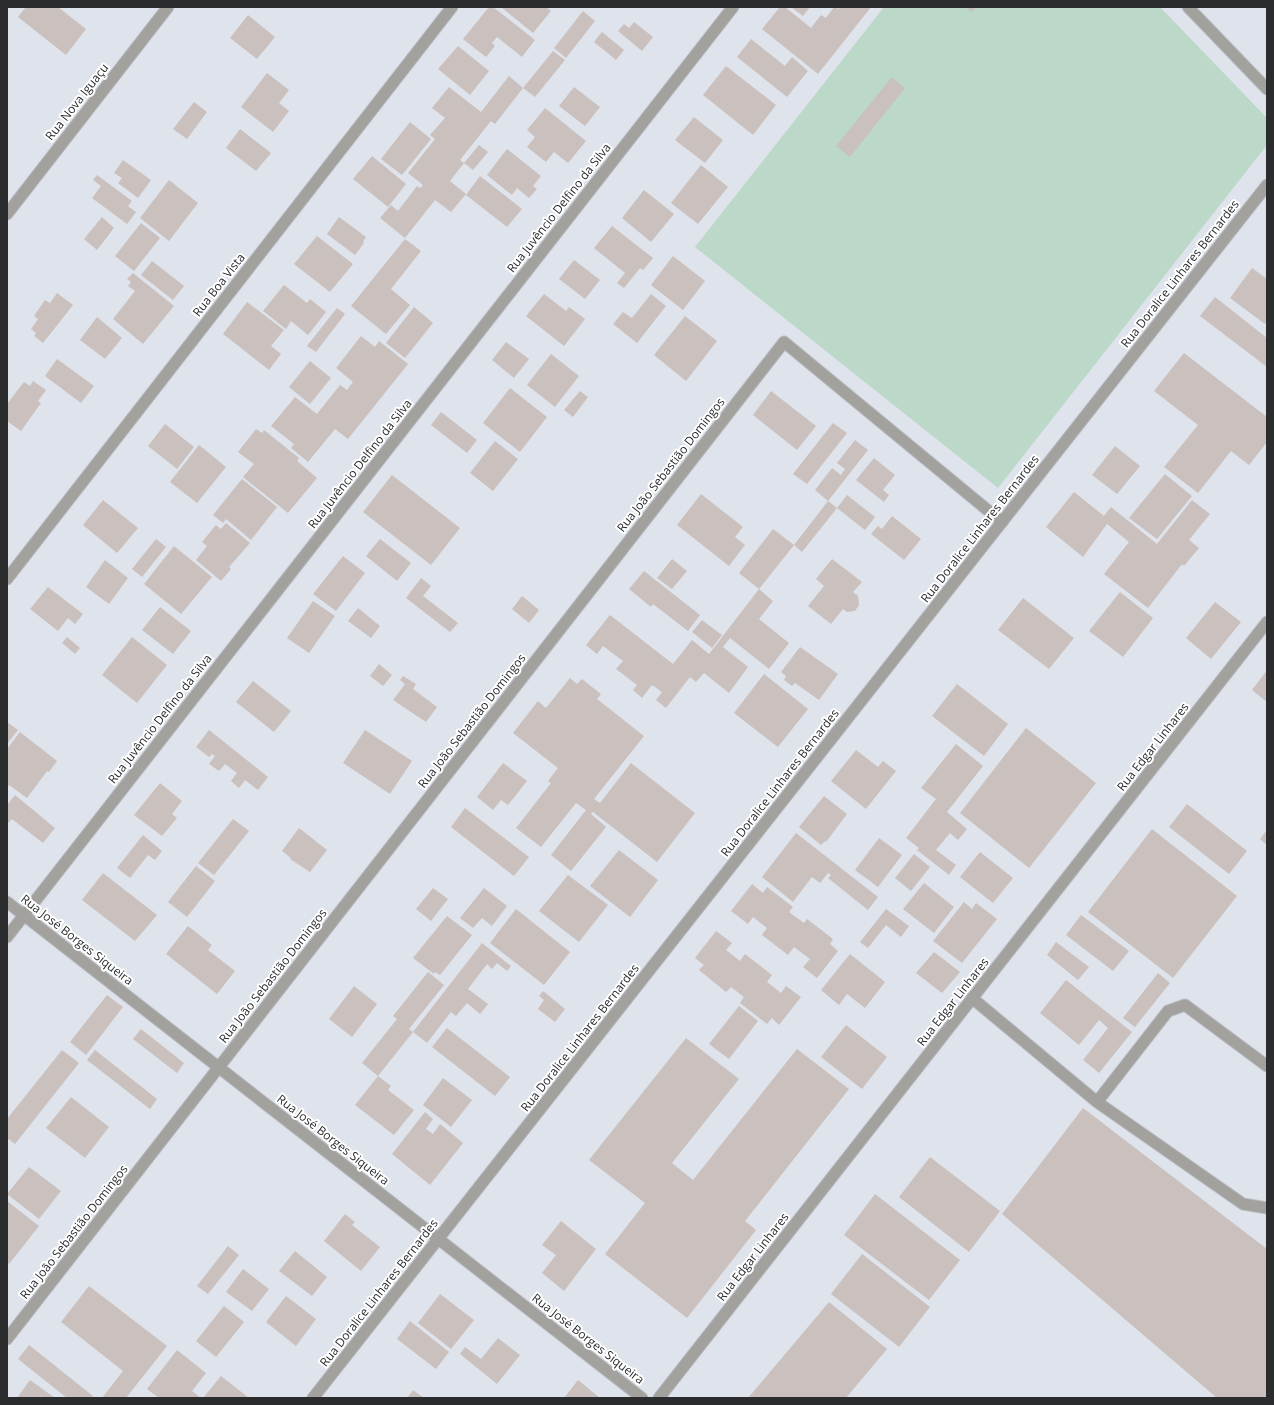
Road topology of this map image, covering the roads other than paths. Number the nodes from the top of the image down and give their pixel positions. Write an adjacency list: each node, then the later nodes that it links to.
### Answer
1 (168, 7): 7 (street, Rua Nova Iguaçu)
2 (452, 7): 9 (street, Rua Boa Vista)
3 (733, 7): 12 (street, Rua Juvêncio Delfino da Silva)
4 (1188, 7): 5 (street)
5 (1267, 89)
6 (1267, 185): 8 (street, Rua Doralice Linhares Bernardes)
7 (7, 214)
8 (1002, 522): 16 (street, Rua João Sebastião Domingos); 19 (street, Rua Doralice Linhares Bernardes)
9 (7, 578)
10 (1267, 622): 14 (street, Rua Edgar Linhares)
11 (7, 902): 12 (street, Rua José Borges Siqueira)
12 (23, 915): 13 (street, Rua Juvêncio Delfino da Silva); 16 (street, Rua José Borges Siqueira)
13 (7, 936)
14 (972, 998): 17 (street); 23 (street, Rua Edgar Linhares)
15 (1267, 1066): 17 (street)
16 (218, 1067): 19 (street, Rua José Borges Siqueira); 20 (street, Rua João Sebastião Domingos)
17 (1097, 1102): 18 (street)
18 (1267, 1208)
19 (438, 1239): 21 (street, Rua Doralice Linhares Bernardes); 22 (street, Rua José Borges Siqueira)
20 (7, 1339)
21 (313, 1398)
22 (642, 1398)
23 (659, 1398)

